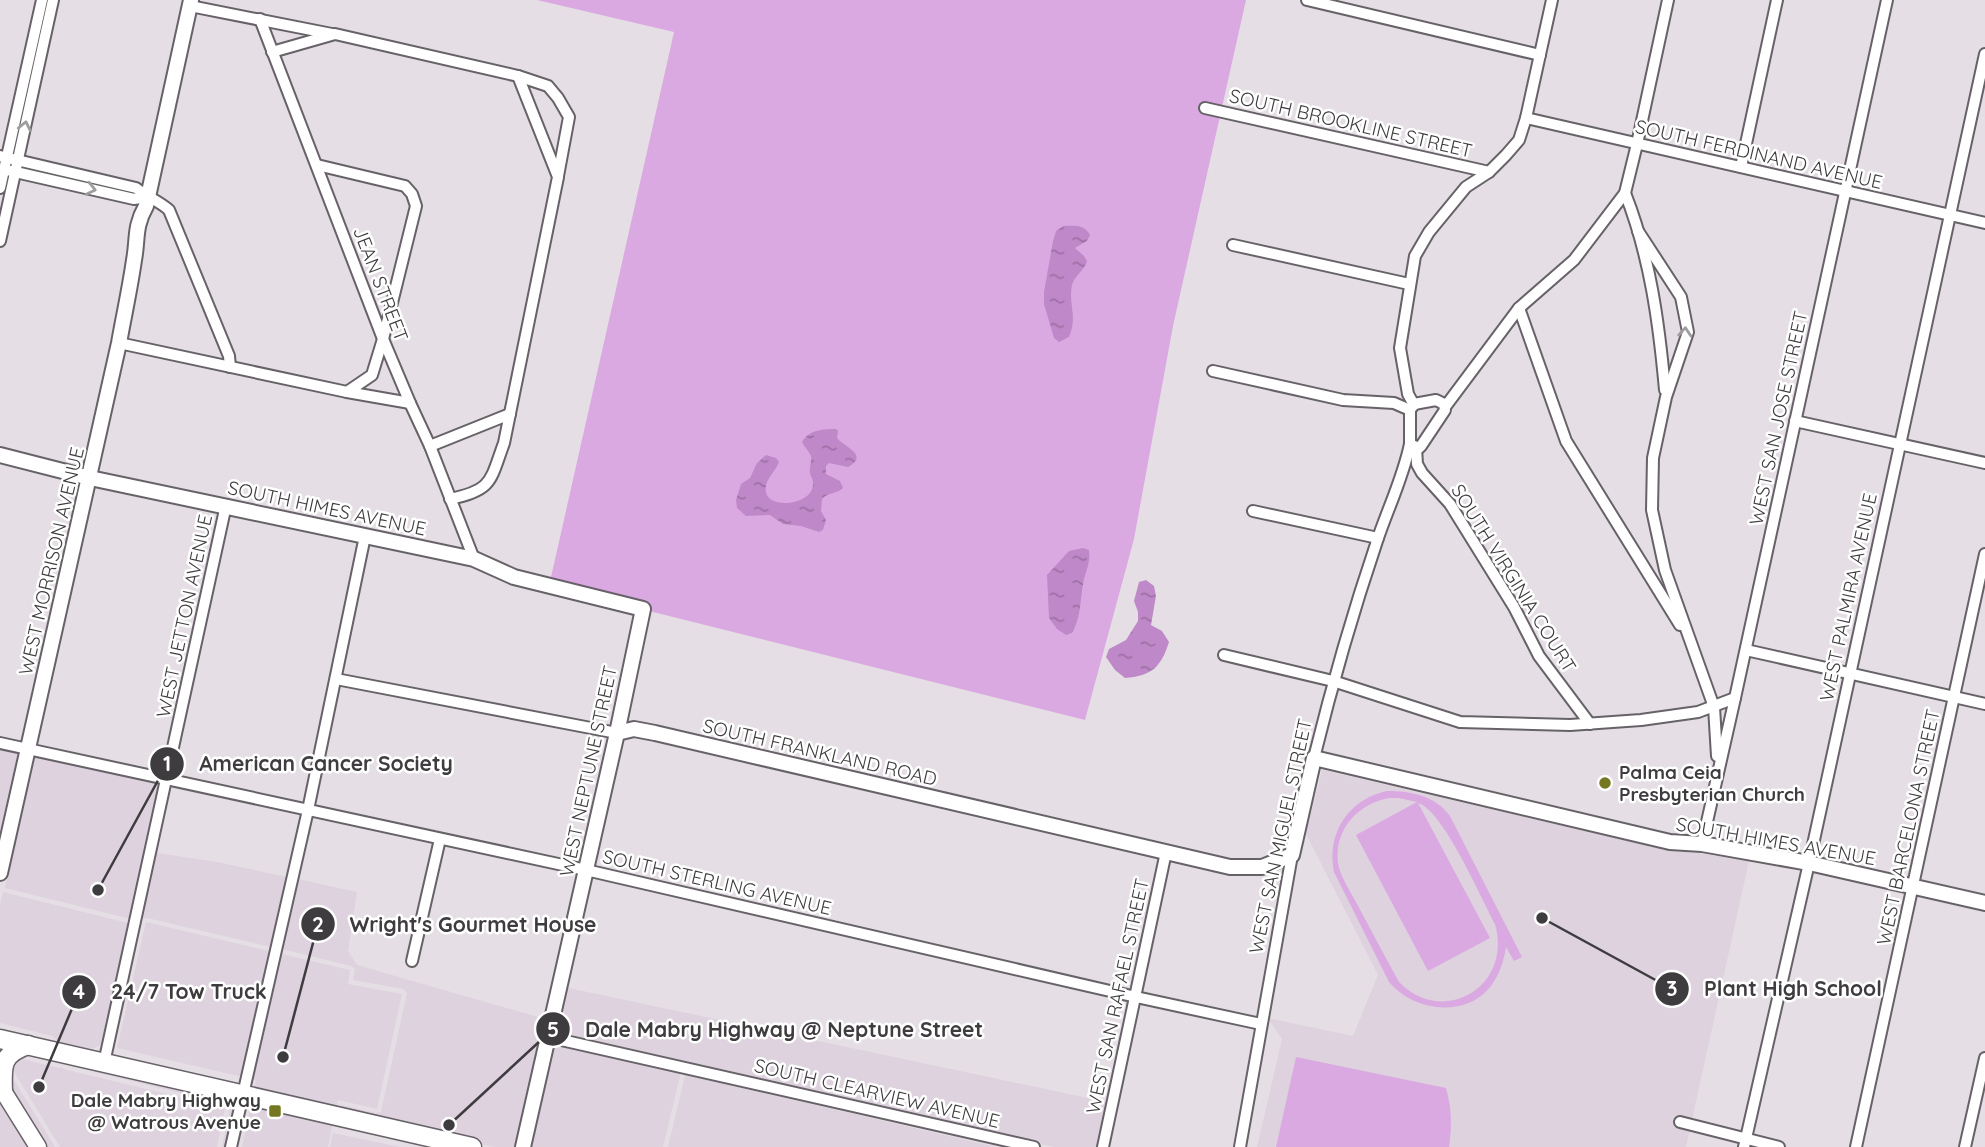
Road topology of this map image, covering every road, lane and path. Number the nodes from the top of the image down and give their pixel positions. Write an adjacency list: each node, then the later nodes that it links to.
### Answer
1 (42, 0): 18 (street)
2 (53, 0): 18 (street, one-way to 2)
3 (1307, 0): 13 (street)
4 (1552, 0): 13 (street)
5 (1668, 0): 17 (street)
6 (1777, 0): 20 (street)
7 (1887, 0): 25 (street, WEST SAN JOSE STREET)
8 (190, 3): 9 (street); 27 (street, WEST MORRISON AVENUE)
9 (260, 19): 10 (street); 11 (street, JEAN STREET)
10 (335, 34): 11 (street); 14 (street)
11 (272, 52): 19 (street, JEAN STREET)
12 (1985, 54): 28 (street, WEST PALMIRA AVENUE)
13 (1540, 55): 16 (street)
14 (518, 76): 23 (street); 23 (street)
15 (1205, 108): 22 (street, SOUTH BROOKLINE STREET)
16 (1526, 118): 17 (street, SOUTH FERDINAND AVENUE); 22 (street)
17 (1637, 144): 20 (street, SOUTH FERDINAND AVENUE); 26 (street)
18 (8, 158): 21 (street); 27 (street)
19 (317, 165): 35 (street, JEAN STREET); 35 (street)
20 (1741, 167): 25 (street, SOUTH FERDINAND AVENUE)
21 (6, 170): 24 (street); 27 (street, one-way to 27); 31 (street)
22 (1489, 172): 33 (street)
23 (558, 177): 44 (street)
24 (0, 188)
25 (1845, 191): 28 (street, SOUTH FERDINAND AVENUE); 45 (street, WEST SAN JOSE STREET)
26 (1625, 192): 30 (street); 34 (street)
27 (147, 202): 36 (street, WEST MORRISON AVENUE); 37 (street)
28 (1949, 215): 29 (street, SOUTH FERDINAND AVENUE); 46 (street, WEST PALMIRA AVENUE)
29 (1985, 223)
30 (1638, 231): 40 (street); 40 (street, one-way to 30)
31 (0, 241)
32 (1233, 245): 33 (street)
33 (1409, 284): 42 (street)
34 (1519, 308): 43 (street); 60 (street)
35 (383, 339): 39 (street); 41 (street, JEAN STREET)
36 (119, 343): 37 (street); 51 (street, WEST MORRISON AVENUE)
37 (230, 367): 39 (street)
38 (1213, 371): 42 (street)
39 (347, 392): 41 (street)
40 (1666, 397): 59 (street)
41 (410, 403): 47 (street, JEAN STREET)
42 (1412, 407): 43 (street); 48 (street)
43 (1445, 407): 48 (street)
44 (510, 414): 47 (street); 52 (street)
45 (1795, 421): 46 (street); 63 (street, WEST SAN JOSE STREET)
46 (1899, 445): 50 (street); 65 (street, WEST PALMIRA AVENUE)
47 (430, 446): 52 (street, JEAN STREET)
48 (1413, 446): 56 (street, WEST SAN MIGUEL STREET); 72 (street, SOUTH VIRGINIA COURT)
49 (0, 455): 51 (street, SOUTH HIMES AVENUE)
50 (1985, 463)
51 (90, 478): 53 (street, SOUTH HIMES AVENUE); 75 (street, WEST MORRISON AVENUE)
52 (450, 499): 58 (street, JEAN STREET)
53 (226, 505): 55 (street, SOUTH HIMES AVENUE); 78 (street, WEST JETTON AVENUE)
54 (1253, 511): 56 (street)
55 (365, 536): 58 (street, SOUTH HIMES AVENUE); 66 (street)
56 (1378, 538): 67 (street, WEST SAN MIGUEL STREET)
57 (1985, 554): 68 (street, WEST BARCELONA STREET)
58 (474, 559): 61 (street, SOUTH HIMES AVENUE)
59 (1666, 573): 60 (street); 62 (street)
60 (1656, 585): 62 (street)
61 (643, 609): 73 (street, WEST NEPTUNE STREET)
62 (1692, 645): 71 (street)
63 (1746, 650): 65 (street); 69 (street, WEST SAN JOSE STREET)
64 (1224, 655): 67 (street)
65 (1850, 674): 68 (street); 84 (street, WEST PALMIRA AVENUE)
66 (336, 679): 73 (street, SOUTH FRANKLAND ROAD); 79 (street)
67 (1333, 681): 72 (street); 76 (street, WEST SAN MIGUEL STREET)
68 (1955, 697): 70 (street); 87 (street, WEST BARCELONA STREET)
69 (1735, 698): 71 (street); 77 (street, WEST SAN JOSE STREET)
70 (1985, 704)
71 (1714, 707): 72 (street); 77 (street)
72 (1590, 724)
73 (617, 733): 82 (street, SOUTH FRANKLAND ROAD); 85 (street, WEST NEPTUNE STREET)
74 (0, 743): 75 (street, SOUTH STERLING AVENUE)
75 (27, 749): 78 (street, SOUTH STERLING AVENUE); 86 (street, WEST MORRISON AVENUE)
76 (1314, 758): 81 (street, SOUTH HIMES AVENUE); 83 (street, WEST SAN MIGUEL STREET)
77 (1718, 766): 81 (street, WEST SAN JOSE STREET)
78 (166, 779): 79 (street, SOUTH STERLING AVENUE); 96 (street, WEST JETTON AVENUE)
79 (308, 810): 80 (street, SOUTH STERLING AVENUE); 98 (street)
80 (440, 839): 85 (street, SOUTH STERLING AVENUE); 89 (street)
81 (1702, 844): 84 (street, SOUTH HIMES AVENUE)
82 (1166, 852): 83 (street, SOUTH FRANKLAND ROAD); 90 (street, WEST SAN RAFAEL STREET)
83 (1292, 855): 91 (street, WEST SAN MIGUEL STREET)
84 (1809, 863): 87 (street, SOUTH HIMES AVENUE); 100 (street, WEST PALMIRA AVENUE)
85 (586, 870): 90 (street, SOUTH STERLING AVENUE); 92 (street, WEST NEPTUNE STREET)
86 (0, 873)
87 (1913, 887): 88 (street, SOUTH HIMES AVENUE); 109 (street, WEST BARCELONA STREET)
88 (1985, 903)
89 (412, 961)
90 (1136, 997): 91 (street, SOUTH STERLING AVENUE); 106 (street, WEST SAN RAFAEL STREET)
91 (1262, 1024): 107 (street, WEST SAN MIGUEL STREET)
92 (548, 1037): 104 (street, WEST NEPTUNE STREET); 105 (street, SOUTH CLEARVIEW AVENUE)
93 (0, 1039): 94 (main road)
94 (27, 1045): 96 (main road); 97 (main road)
95 (1985, 1058): 110 (street)
96 (104, 1063): 98 (main road)
97 (1, 1089): 101 (main road)
98 (242, 1095): 102 (street); 103 (main road)
99 (1680, 1122): 100 (street)
100 (1745, 1143): 108 (street)
101 (38, 1147)
102 (231, 1147)
103 (472, 1147)
104 (523, 1147)
105 (1034, 1147)
106 (1103, 1147)
107 (1240, 1147)
108 (1779, 1147)
109 (1856, 1147)
110 (1965, 1147)

